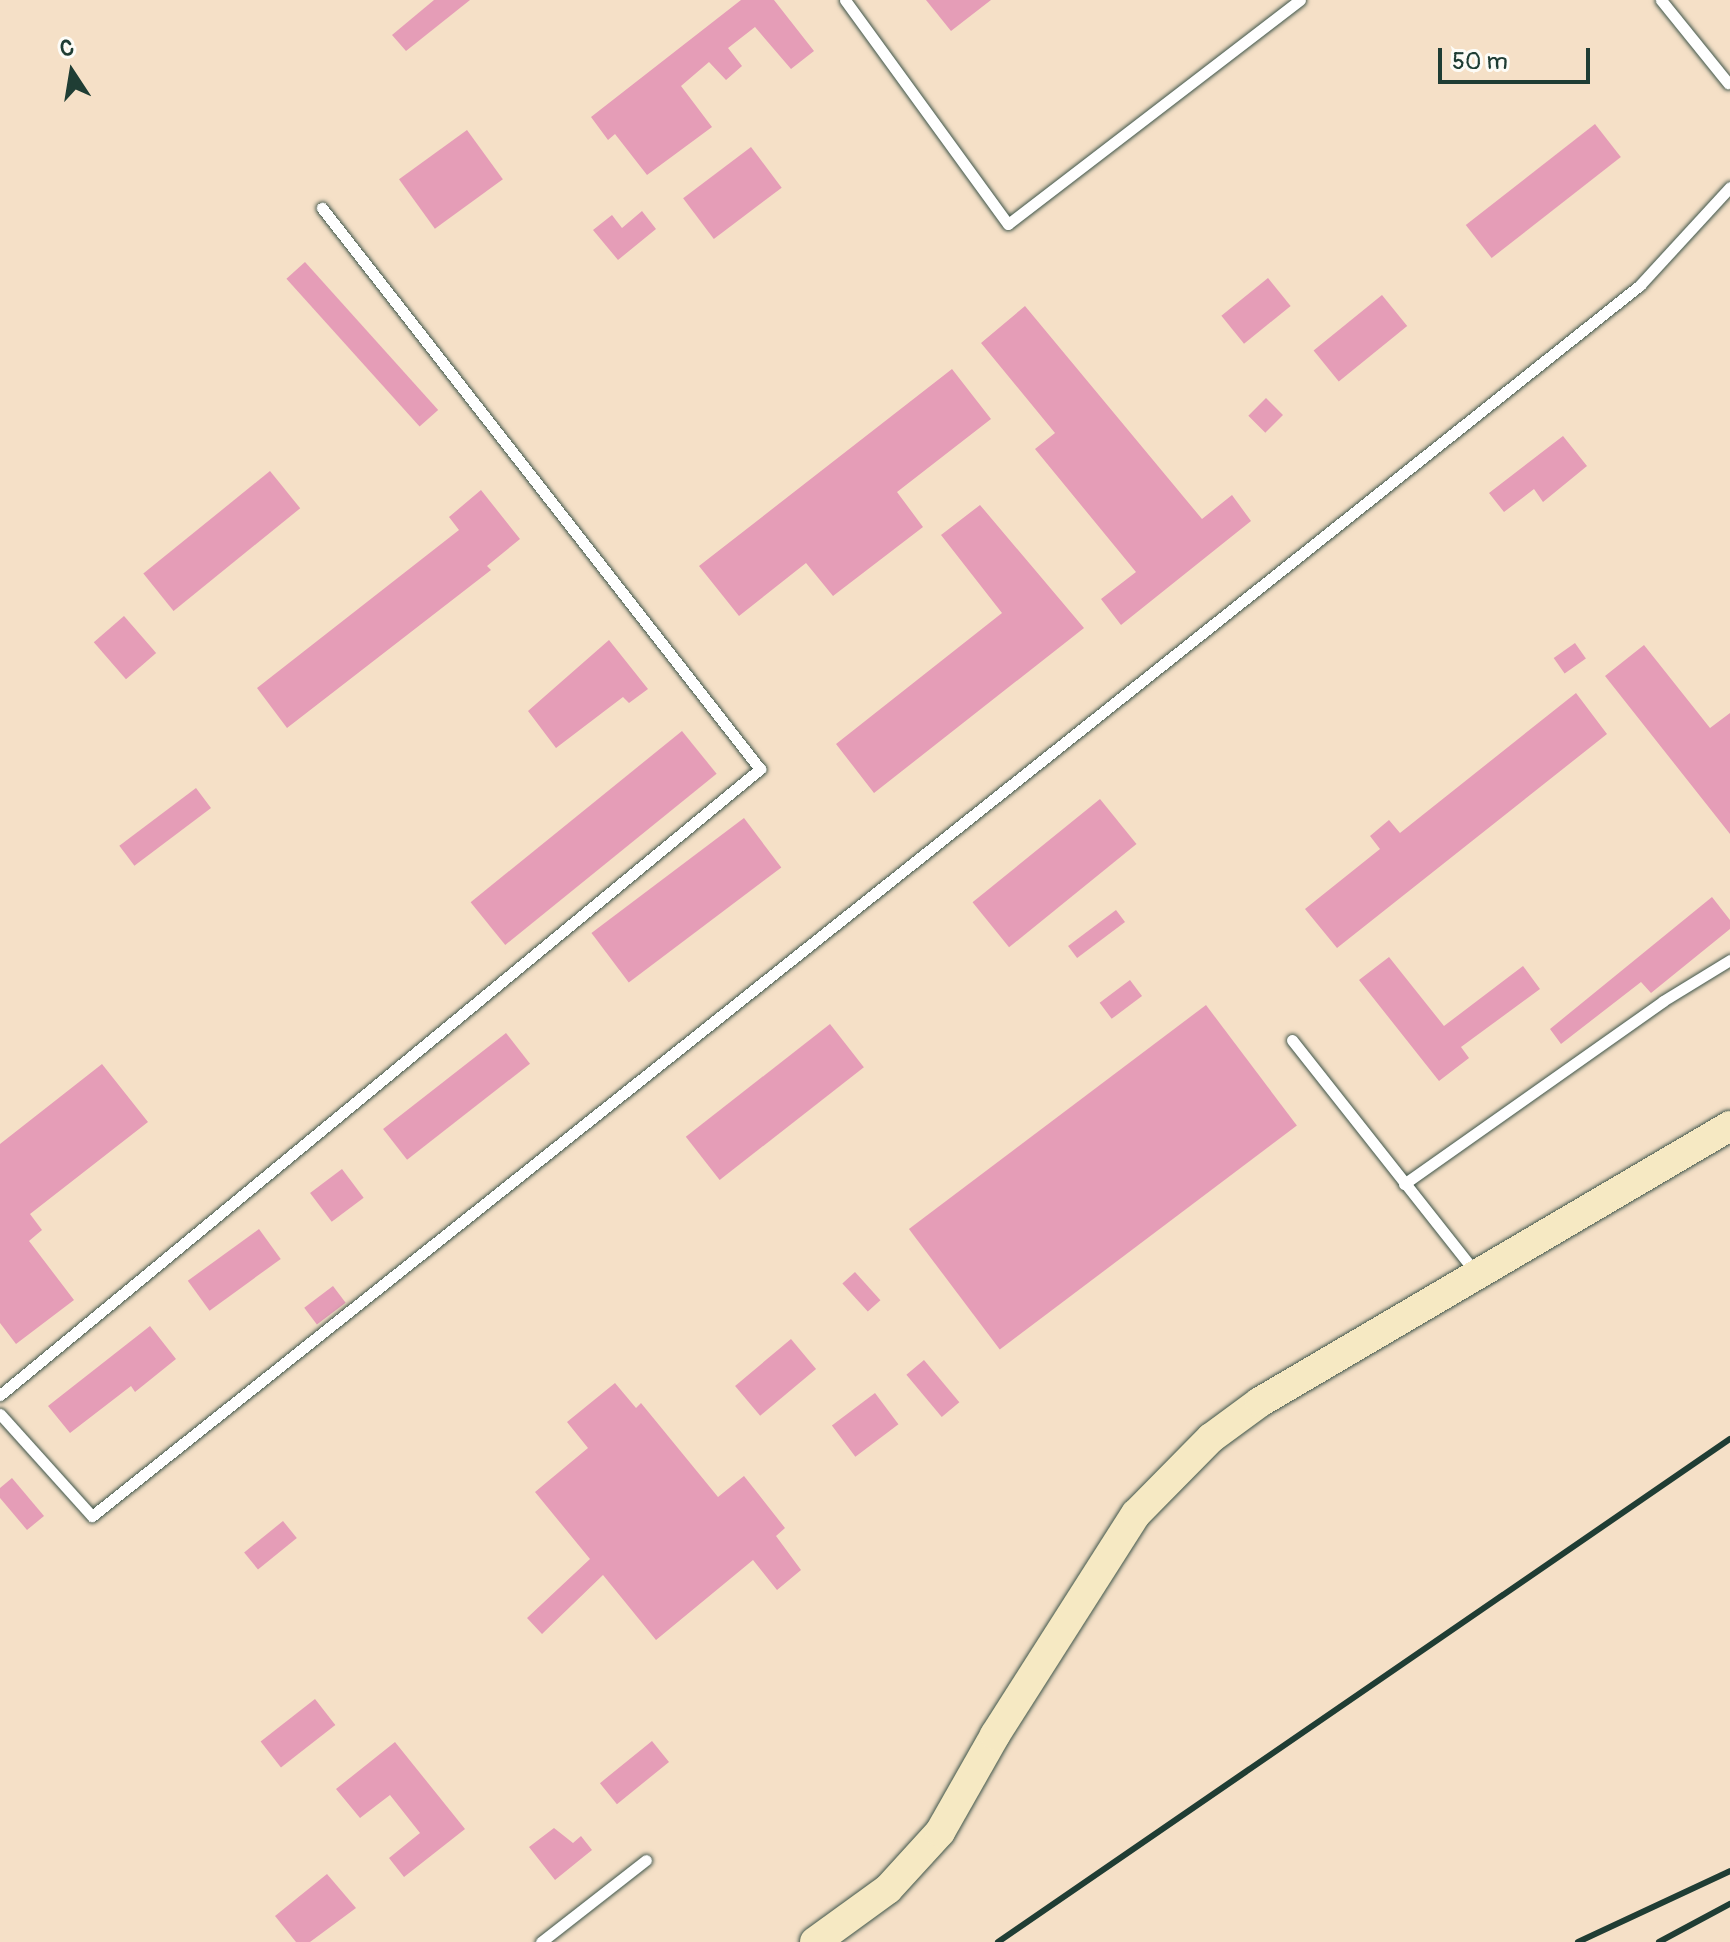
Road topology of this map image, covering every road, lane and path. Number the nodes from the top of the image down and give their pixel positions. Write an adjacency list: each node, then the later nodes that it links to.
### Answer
1 (845, 0): 2 (lane)
2 (1300, 0)
3 (1661, 0): 4 (lane)
4 (1728, 83)
5 (1730, 187): 13 (lane)
6 (322, 208): 12 (lane)
7 (1730, 960): 10 (lane)
8 (1292, 1040): 10 (lane)
9 (1730, 1126): 11 (street)
10 (1404, 1184): 11 (lane)
11 (1479, 1277): 16 (street)
12 (0, 1395)
13 (0, 1414)
14 (646, 1860): 15 (lane)
15 (541, 1942)
16 (815, 1942)

